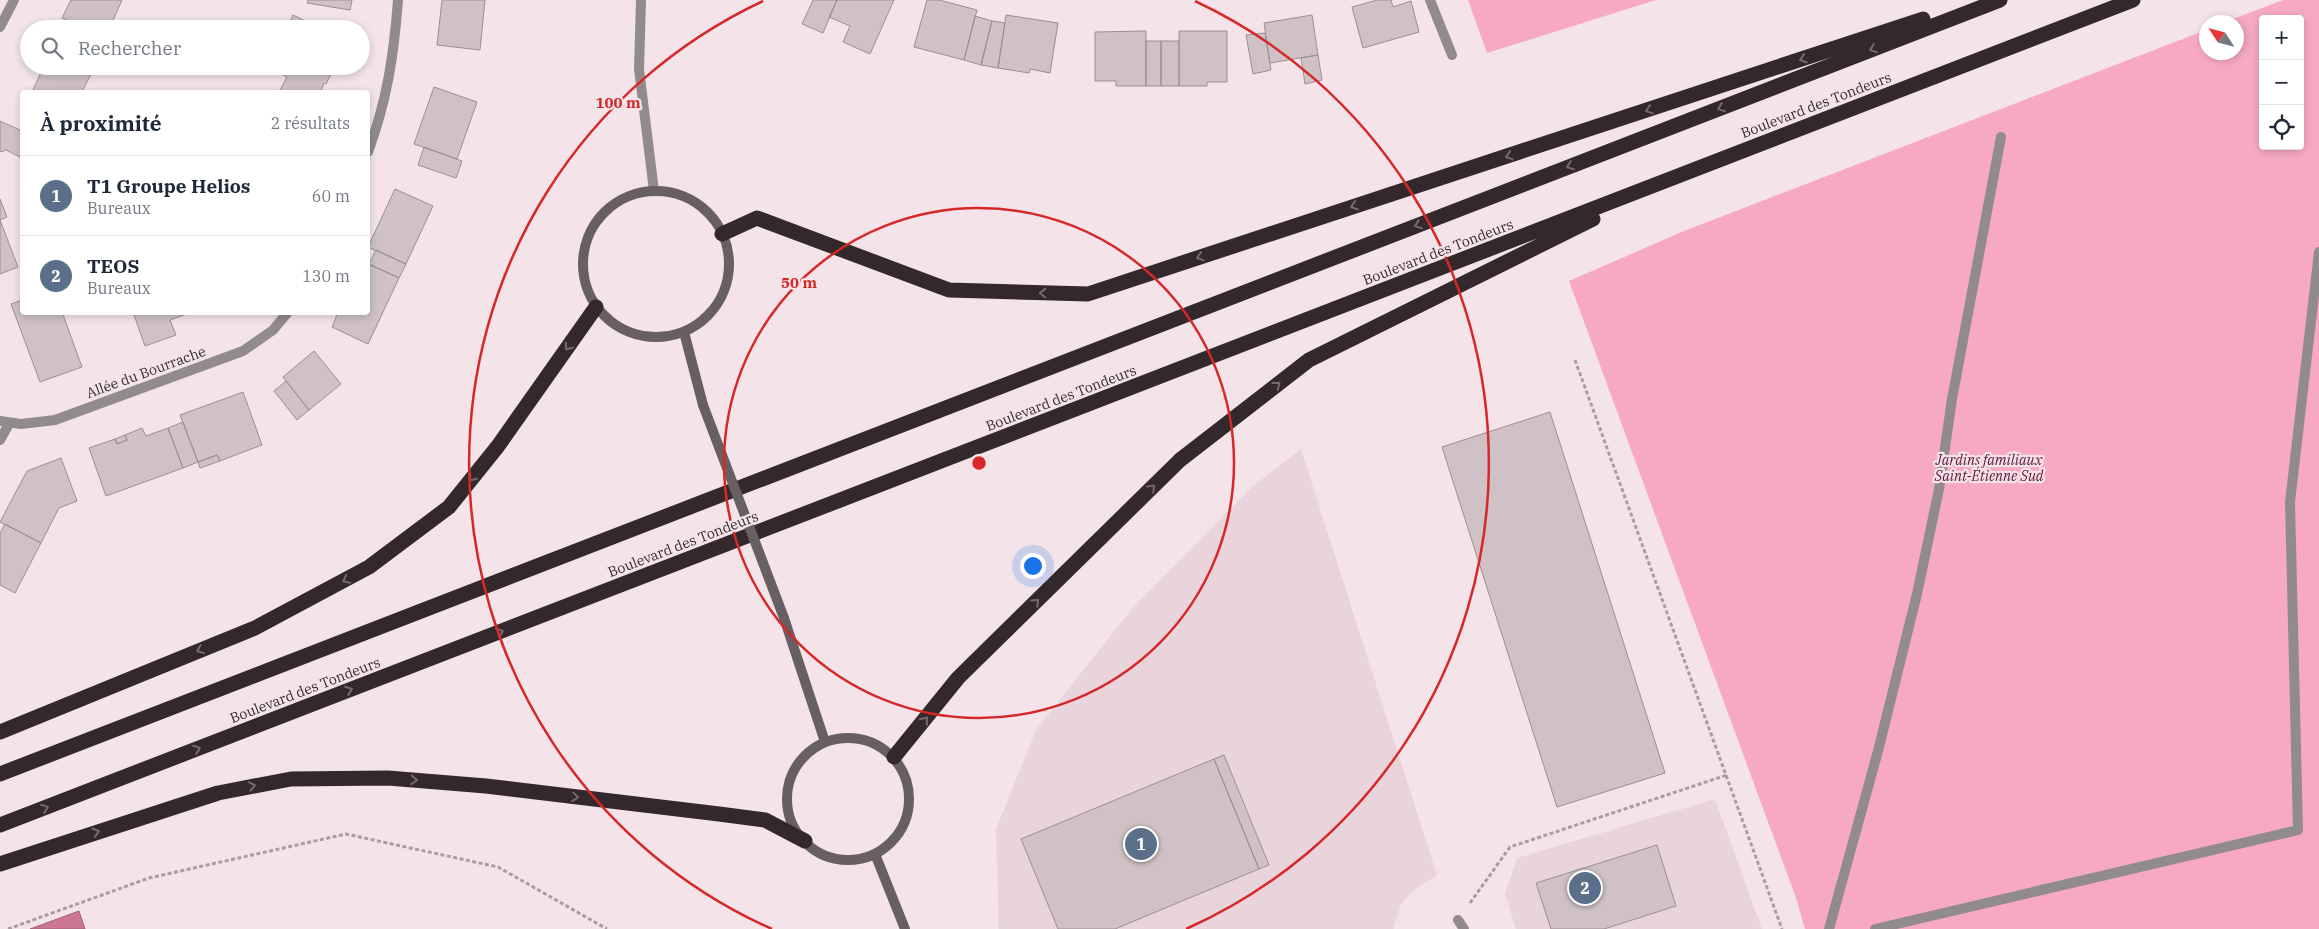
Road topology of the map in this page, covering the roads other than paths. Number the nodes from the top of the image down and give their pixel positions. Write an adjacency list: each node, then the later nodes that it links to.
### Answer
1 (14, 0): 8 (street)
2 (398, 0): 11 (street)
3 (640, 0): 13 (street)
4 (1430, 0): 9 (street)
5 (1982, 0): 14 (highway, one-way to 14)
6 (2000, 0): 24 (highway, one-way to 24)
7 (2133, 0): 12 (highway, Boulevard des Tondeurs)
8 (0, 27)
9 (1452, 55)
10 (2001, 137): 32 (street)
11 (370, 146)
12 (1673, 178): 23 (highway, one-way to 12); 25 (highway, Boulevard des Tondeurs, one-way to 12)
13 (654, 191): 14 (street); 16 (street)
14 (722, 234): 18 (street)
15 (2319, 252): 33 (street)
16 (596, 308): 18 (street); 21 (highway, one-way to 21)
17 (286, 315): 19 (street, Allée du Bourrache)
18 (684, 332): 22 (street, bridge)
19 (4, 422): 20 (street)
20 (0, 440)
21 (0, 732)
22 (825, 742): 23 (street); 26 (street)
23 (894, 758): 27 (street)
24 (0, 774)
25 (0, 825)
26 (805, 841): 27 (street); 28 (highway, one-way to 26)
27 (875, 854): 30 (street)
28 (0, 864)
29 (1458, 920): 31 (street)
30 (905, 929)
31 (1464, 929)
32 (1829, 929)
33 (1875, 929)

